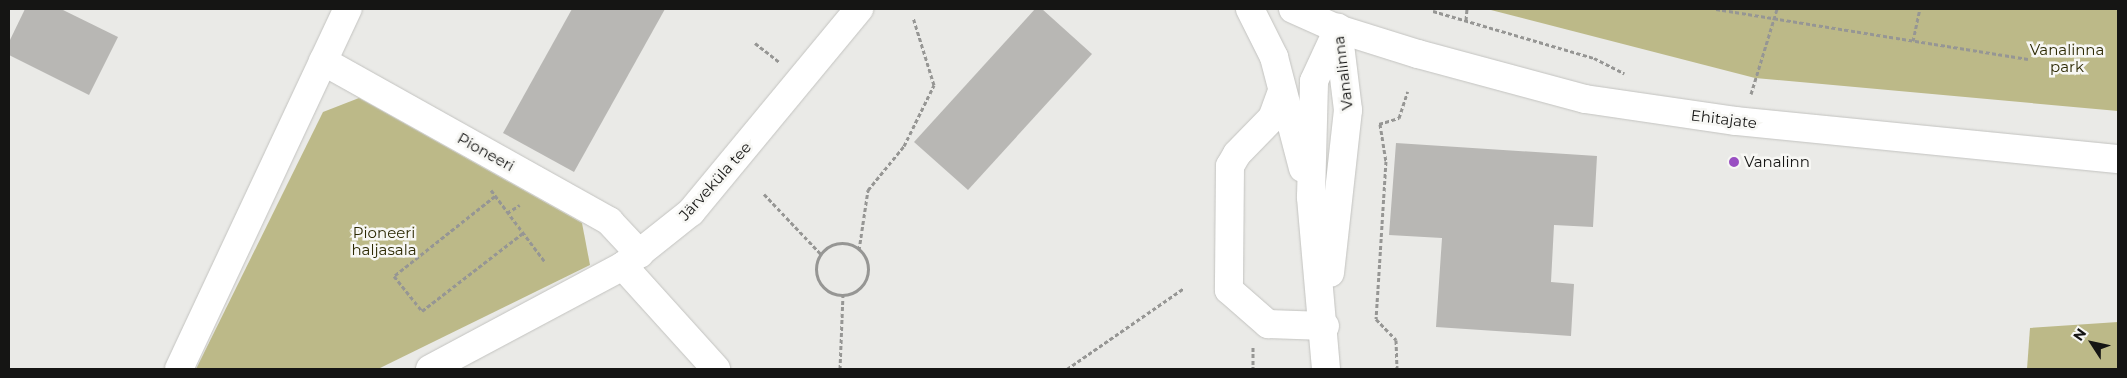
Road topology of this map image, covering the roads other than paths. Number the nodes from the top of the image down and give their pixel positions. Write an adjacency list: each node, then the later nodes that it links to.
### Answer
1 (348, 9): 6 (street)
2 (859, 9): 10 (street, Järveküla tee)
3 (1250, 9): 7 (street)
4 (1293, 9): 5 (street)
5 (1337, 19): 8 (street, Ehitajate); 9 (street, Vanalinna); 11 (street, Vanalinna)
6 (323, 61): 10 (street, Pioneeri); 12 (street)
7 (1282, 90): 9 (street); 11 (street)
8 (2118, 159)
9 (1311, 197): 11 (street, Vanalinna)
10 (632, 260): 13 (street, Järveküla tee); 14 (street, Pioneeri)
11 (1325, 326): 15 (street, Vanalinna)
12 (179, 369)
13 (430, 369)
14 (716, 369)
15 (1326, 369)

